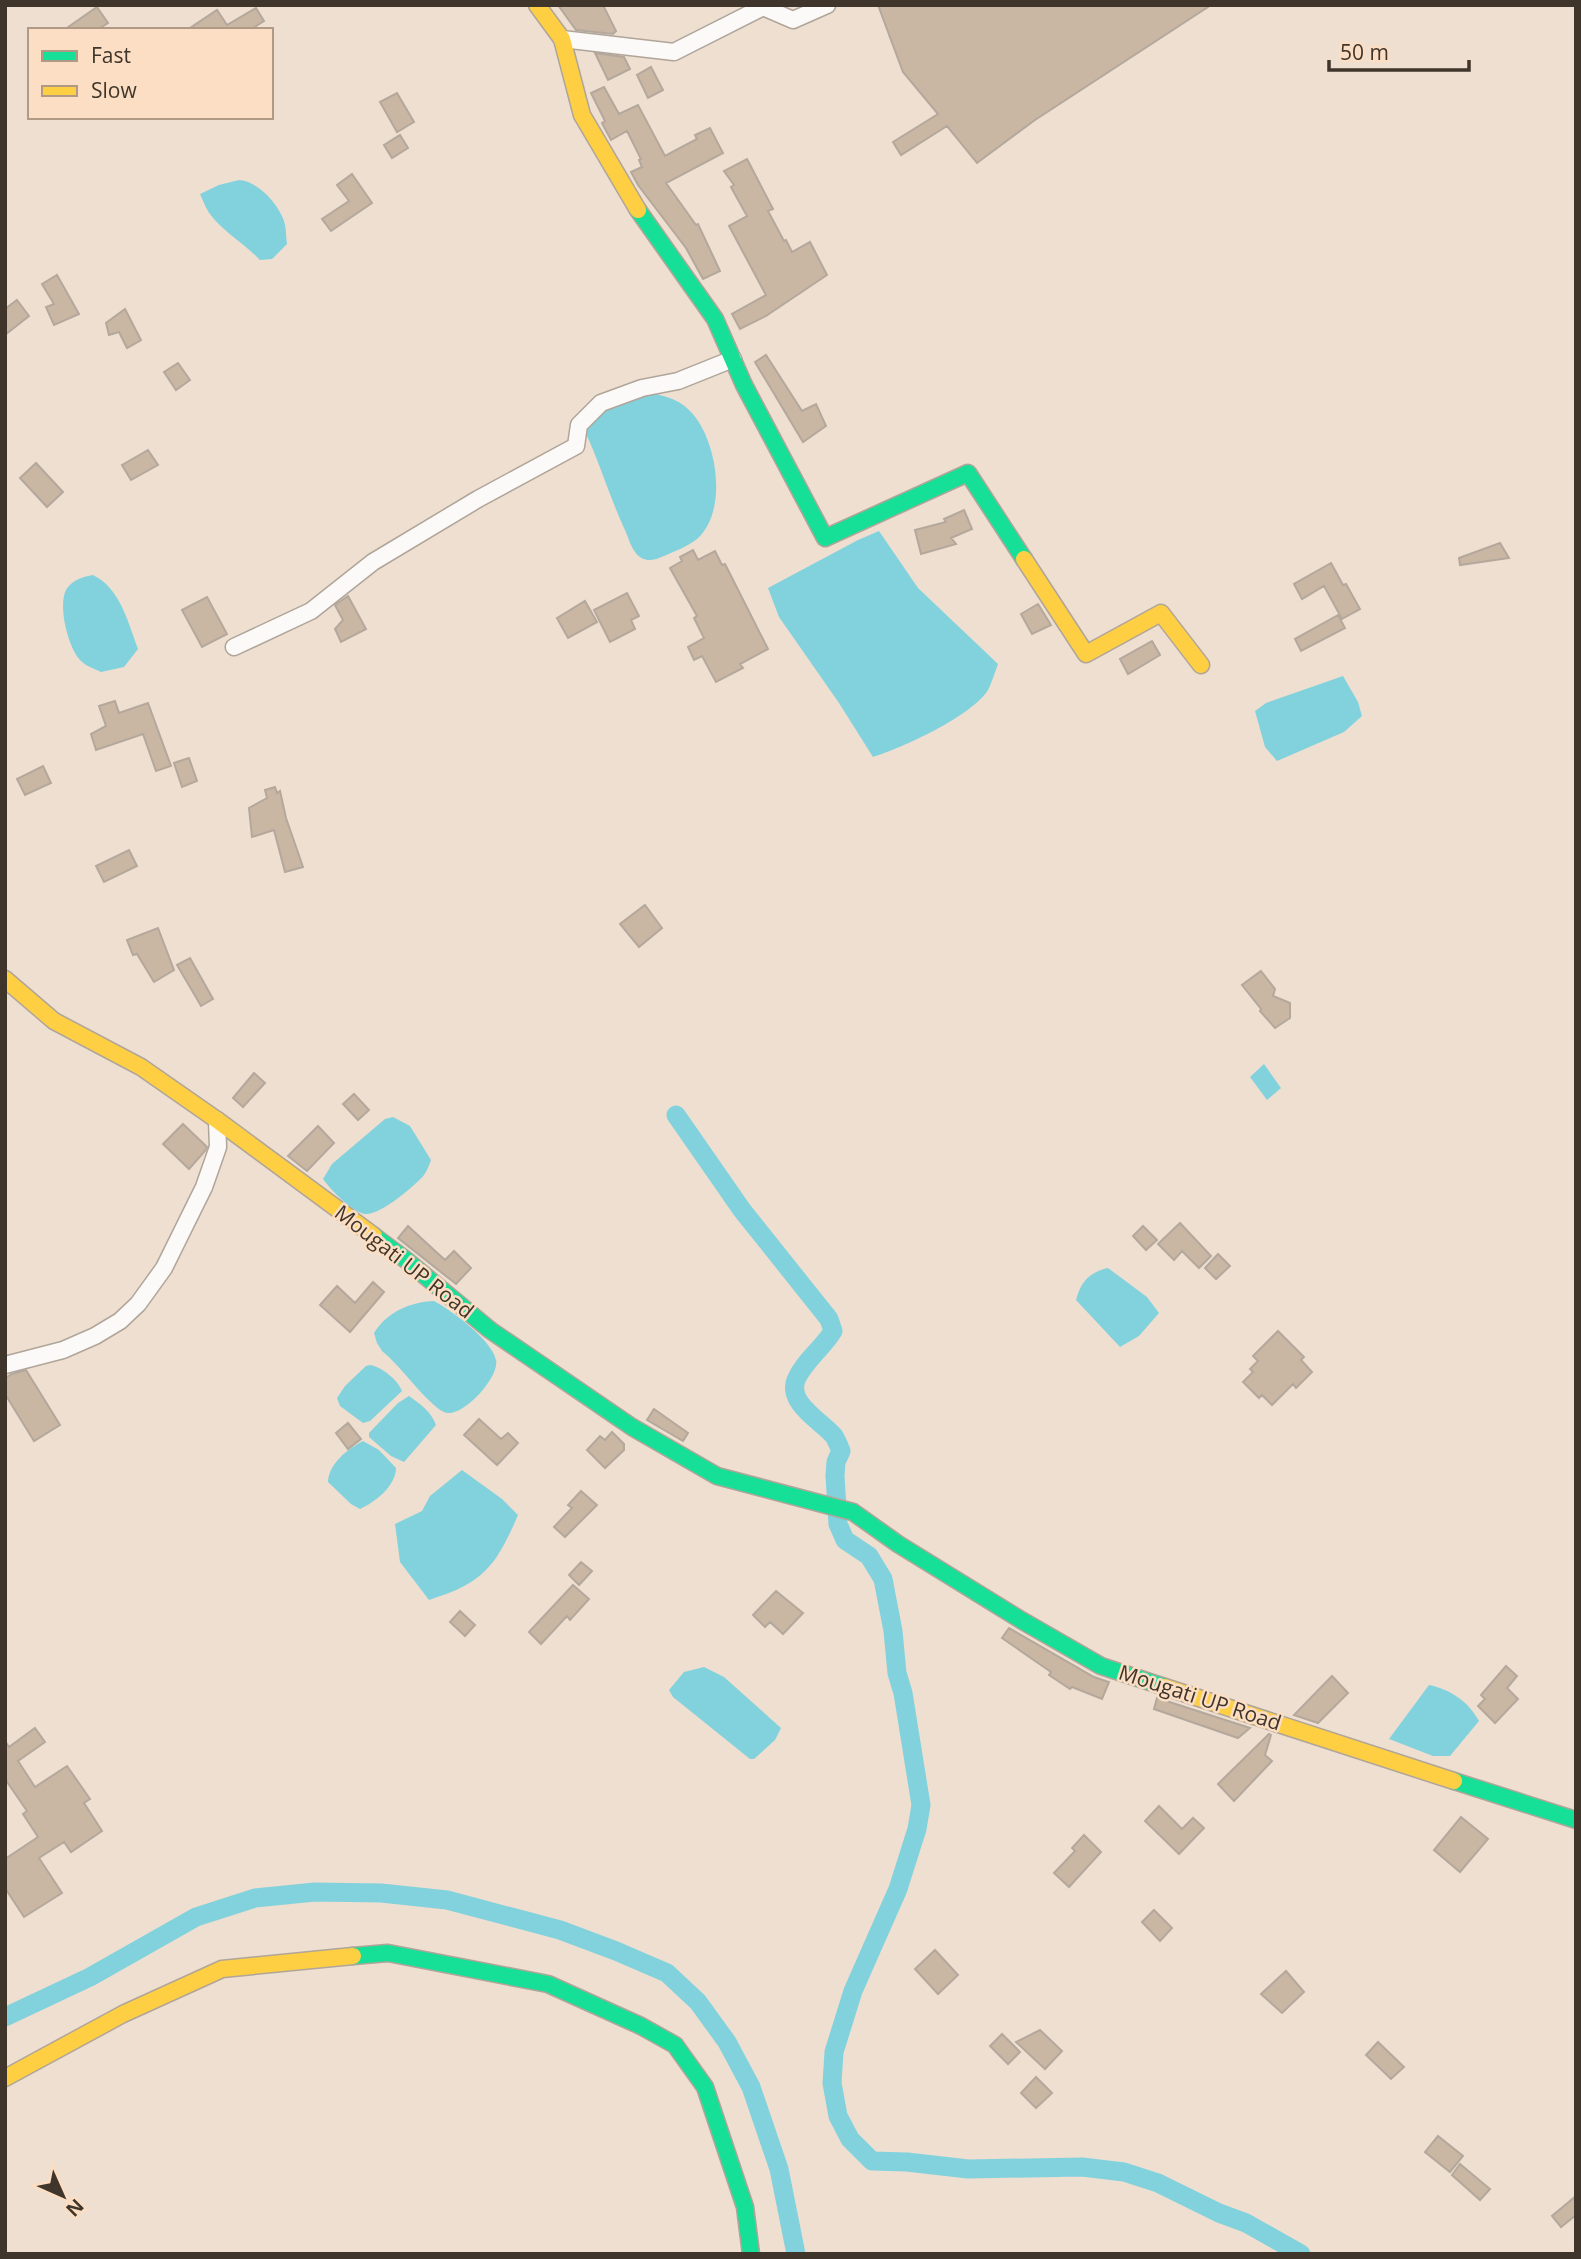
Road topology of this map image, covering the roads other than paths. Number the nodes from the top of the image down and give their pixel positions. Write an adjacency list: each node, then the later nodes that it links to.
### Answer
1 (537, 5): 3 (street)
2 (827, 5): 3 (street)
3 (562, 39): 4 (street)
4 (733, 359): 5 (street); 6 (street)
5 (234, 647)
6 (1201, 665)
7 (5, 979): 8 (street, Mougati UP Road)
8 (217, 1120): 9 (street); 10 (street, Mougati UP Road)
9 (5, 1365)
10 (1576, 1820)
11 (5, 2078): 12 (street)
12 (751, 2254)

